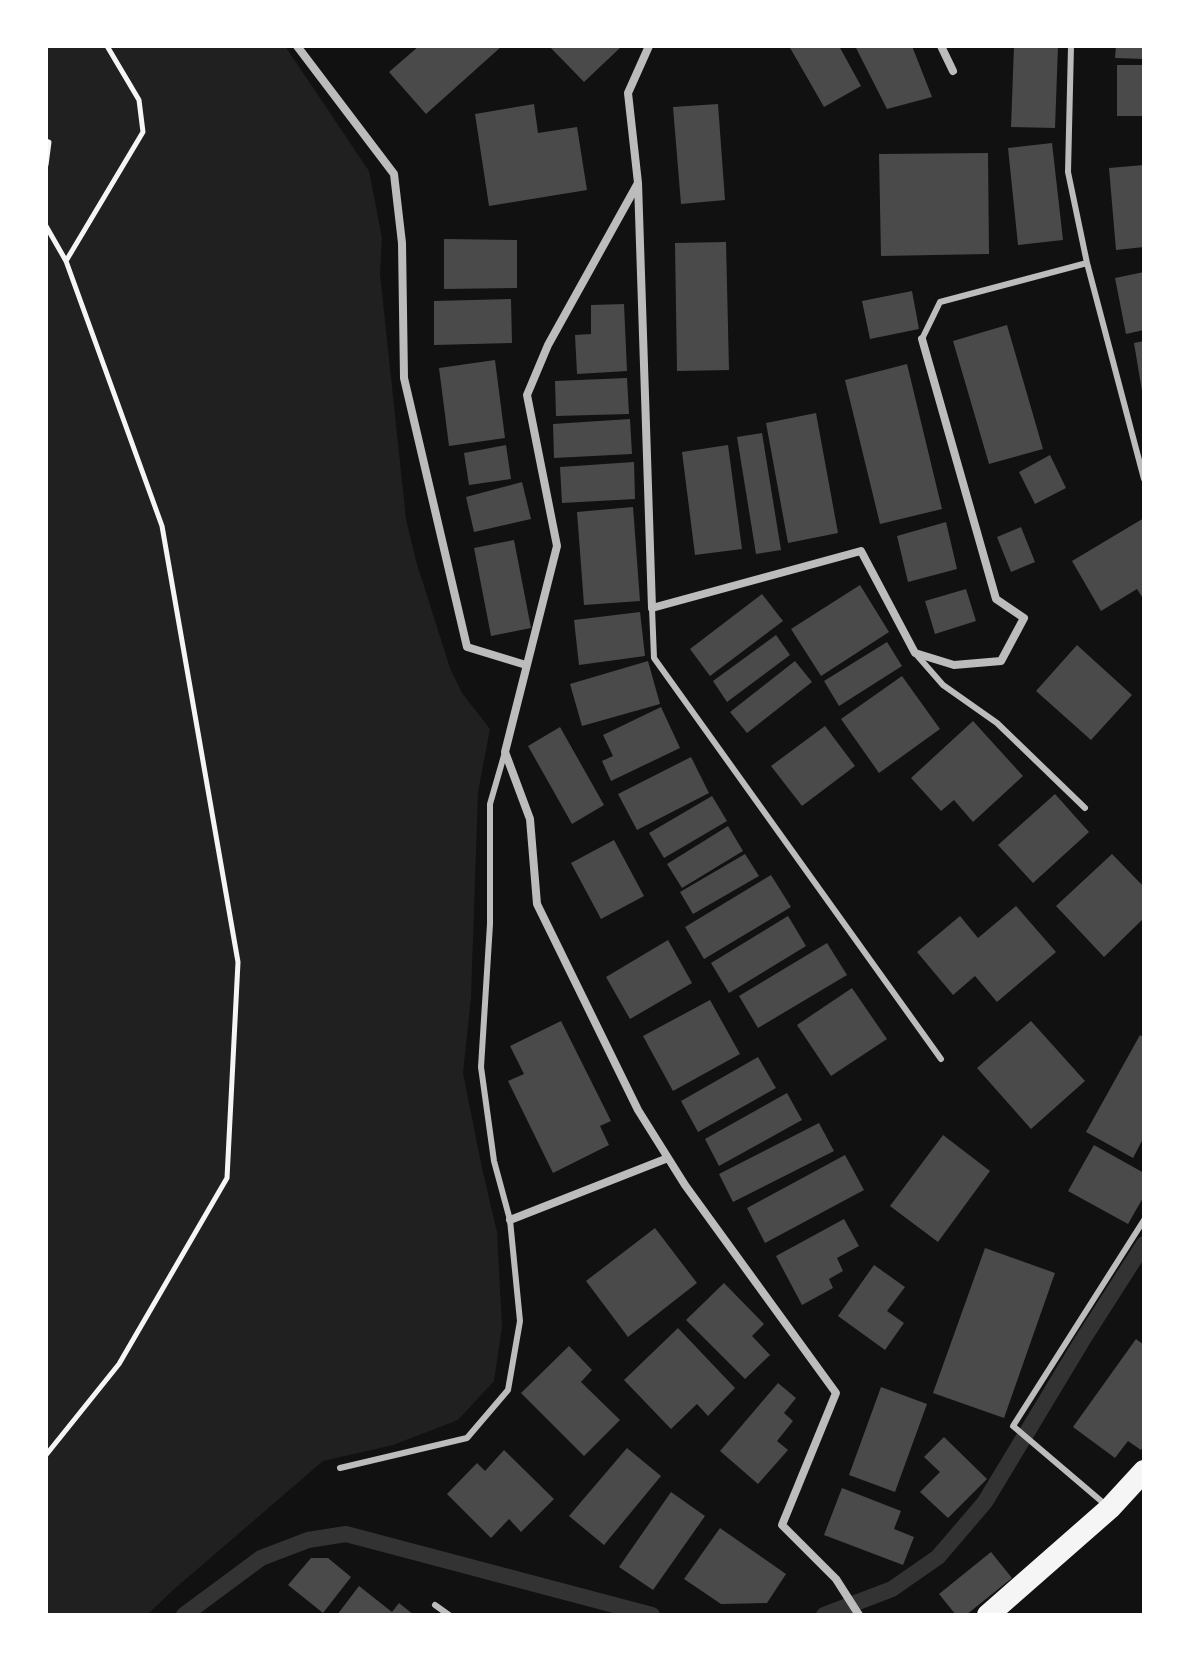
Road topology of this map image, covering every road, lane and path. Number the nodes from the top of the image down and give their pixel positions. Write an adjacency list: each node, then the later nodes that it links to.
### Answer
1 (107, 46): 11 (path)
2 (297, 46): 17 (street)
3 (649, 46): 9 (street)
4 (941, 46): 6 (street)
5 (1071, 46): 12 (lane)
6 (953, 71)
7 (46, 141): 8 (path)
8 (46, 165)
9 (638, 183): 15 (street); 17 (street)
10 (46, 226): 11 (path)
11 (66, 261): 24 (path)
12 (1087, 263): 13 (lane); 14 (lane)
13 (922, 339): 16 (street)
14 (1144, 479)
15 (652, 608): 16 (street); 20 (lane)
16 (915, 653): 19 (lane)
17 (526, 665): 18 (street)
18 (505, 752): 21 (street); 22 (lane)
19 (1085, 808)
20 (941, 1059)
21 (668, 1158): 22 (street); 31 (street)
22 (510, 1220): 25 (lane)
23 (1144, 1220): 27 (lane)
24 (46, 1455)
25 (340, 1468)
26 (1144, 1471): 27 (highway)
27 (1110, 1508): 29 (highway)
28 (435, 1605): 30 (lane)
29 (1000, 1611)
30 (449, 1615)
31 (859, 1615)

